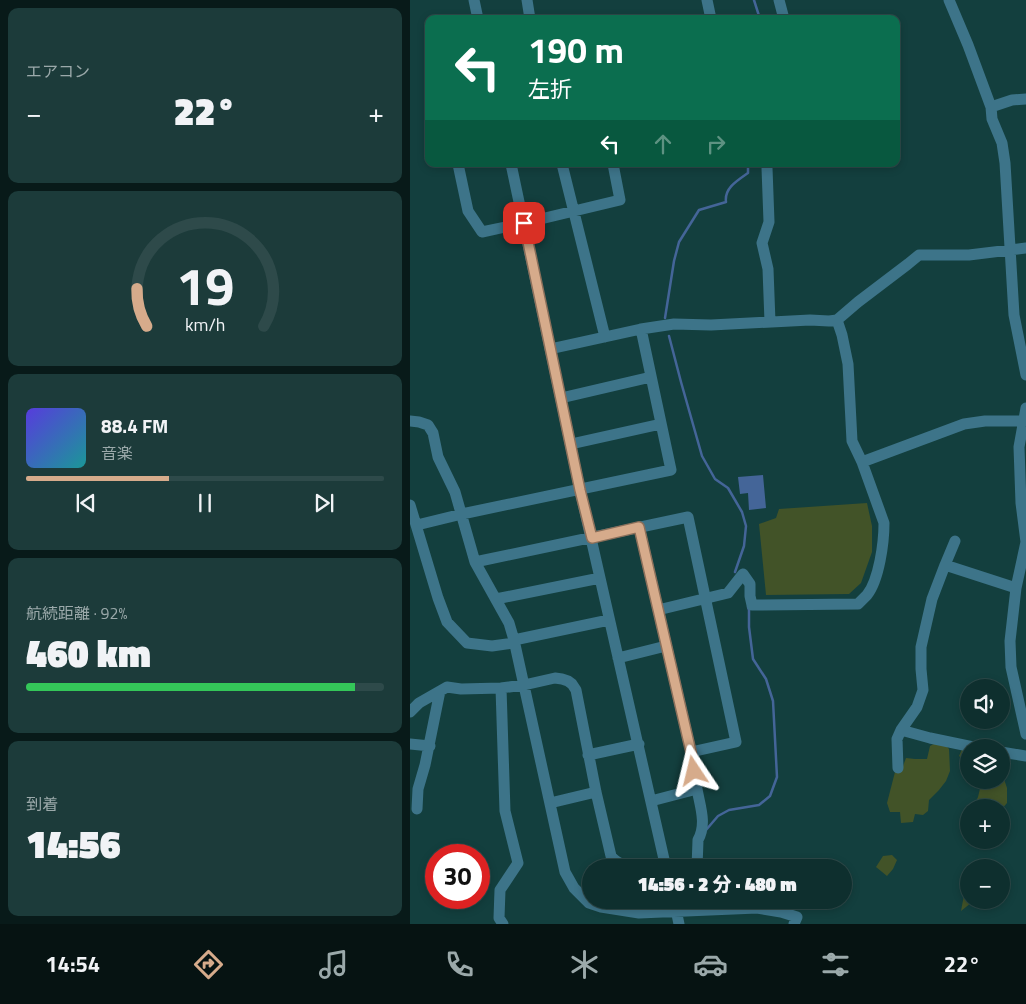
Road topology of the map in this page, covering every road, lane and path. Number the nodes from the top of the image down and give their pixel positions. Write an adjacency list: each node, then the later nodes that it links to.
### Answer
1 (474, 0): 6 (street)
2 (527, 0): 7 (street)
3 (707, 0): 8 (street)
4 (779, 0): 9 (street)
5 (949, 0): 11 (street)
6 (477, 15)
7 (529, 15)
8 (710, 15)
9 (783, 15)
10 (1026, 99): 11 (street)
11 (991, 107): 20 (street)
12 (459, 167): 18 (street)
13 (512, 167): 18 (street)
14 (563, 167): 17 (street)
15 (613, 167): 17 (street)
16 (767, 167): 22 (street)
17 (573, 211): 18 (street); 24 (street)
18 (524, 223): 25 (street)
19 (1026, 248): 20 (street)
20 (1010, 250): 21 (street); 26 (street)
21 (837, 320): 22 (street); 35 (street)
22 (770, 322): 23 (street)
23 (641, 329): 24 (street); 28 (street)
24 (605, 337): 25 (street)
25 (550, 349): 29 (street)
26 (1024, 360): 27 (street)
27 (1026, 375)
28 (651, 377): 29 (street); 33 (street)
29 (561, 398): 34 (street)
30 (1026, 408): 32 (street)
31 (410, 421): 38 (street)
32 (1024, 421): 35 (street); 46 (street)
33 (661, 424): 34 (street); 36 (street)
34 (571, 444): 36 (street)
35 (862, 462): 47 (street)
36 (580, 490): 38 (street); 41 (street)
37 (410, 505): 39 (street)
38 (462, 514): 39 (street); 43 (street)
39 (417, 525): 51 (street)
40 (639, 527): 41 (street); 47 (street); 49 (street)
41 (592, 538): 43 (street); 45 (street)
42 (955, 541): 44 (street)
43 (475, 562): 48 (street)
44 (945, 566): 46 (street); 58 (street)
45 (600, 578): 48 (street); 50 (street)
46 (1016, 588): 59 (street)
47 (706, 599): 49 (street); 64 (street)
48 (496, 600): 51 (street)
49 (658, 610): 52 (street)
50 (609, 620): 51 (street); 53 (street)
51 (514, 642): 54 (street)
52 (666, 646): 53 (street); 64 (street)
53 (618, 658): 61 (street)
54 (524, 685): 55 (street); 66 (street); 72 (street)
55 (501, 688): 56 (street); 81 (street)
56 (440, 691): 57 (street); 63 (street)
57 (410, 712)
58 (901, 730): 62 (street); 68 (street)
59 (1026, 734)
60 (410, 744): 63 (street)
61 (639, 744): 66 (street); 71 (street)
62 (960, 744)
63 (430, 746): 73 (street)
64 (691, 752): 69 (street)
65 (1010, 753): 67 (street)
66 (588, 756): 70 (street)
67 (1026, 756)
68 (898, 768)
69 (697, 789): 71 (street); 76 (street)
70 (596, 792): 72 (street); 74 (street)
71 (651, 801): 75 (street)
72 (550, 803): 80 (street)
73 (417, 809)
74 (613, 859)
75 (664, 859)
76 (697, 859)
77 (657, 909): 80 (street)
78 (676, 909): 83 (street)
79 (763, 909): 84 (street)
80 (630, 912): 82 (street)
81 (503, 924)
82 (633, 924)
83 (679, 924)
84 (794, 924)

